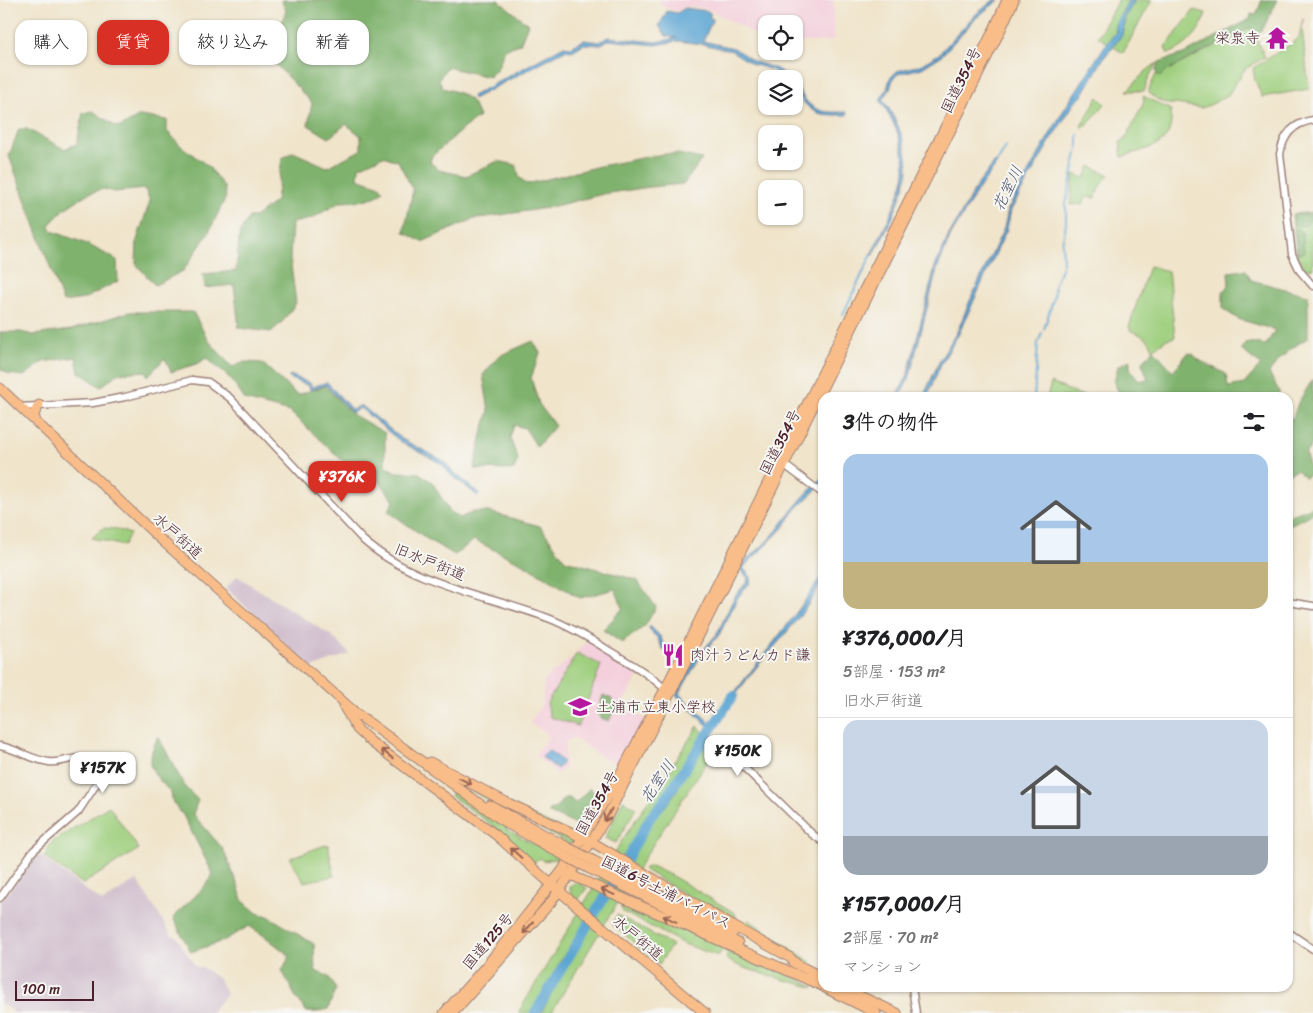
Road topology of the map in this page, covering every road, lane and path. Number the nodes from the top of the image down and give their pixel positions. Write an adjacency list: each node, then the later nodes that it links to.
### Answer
1 (1007, 0): 9 (highway, 国道354号)
2 (1014, 0): 9 (highway, 国道354号)
3 (1313, 120): 4 (street)
4 (1313, 286)
5 (1, 391): 7 (highway, 水戸街道)
6 (39, 406): 7 (street, 旧水戸街道); 8 (highway); 13 (street, 旧水戸街道)
7 (20, 407): 8 (highway, 水戸街道)
8 (36, 422): 14 (highway, 水戸街道)
9 (781, 462): 10 (street); 13 (highway, 国道354号)
10 (818, 490)
11 (1293, 603): 12 (street)
12 (1313, 606)
13 (668, 692): 18 (highway, 国道354号); 20 (highway, 国道354号, one-way to 20)
14 (340, 700): 17 (highway, 国道6号土浦バイパス); 23 (highway, 水戸街道, one-way to 14)
15 (719, 743): 19 (street)
16 (0, 746): 24 (street)
17 (405, 751): 18 (highway, one-way to 18); 22 (highway, 国道6号土浦バイパス, bridge)
18 (583, 837): 20 (highway); 21 (highway, 国道354号)
19 (818, 838)
20 (596, 844): 21 (highway, 国道354号); 27 (highway)
21 (566, 873): 23 (highway, 国道354号); 29 (highway, one-way to 21)
22 (627, 883): 27 (highway, 国道6号土浦バイパス); 29 (highway, 国道6号土浦バイパス)
23 (556, 888): 34 (highway, 国道125号); 35 (highway, 国道125号, one-way to 35); 36 (highway, 水戸街道)
24 (0, 898)
25 (1293, 935): 26 (street)
26 (1313, 949)
27 (799, 966): 28 (highway, 国道6号土浦バイパス)
28 (818, 975)
29 (811, 981): 30 (highway, 国道6号土浦バイパス)
30 (818, 984)
31 (834, 992): 37 (highway, 国道6号土浦バイパス)
32 (852, 992): 38 (highway)
33 (913, 992): 39 (street)
34 (444, 1013)
35 (453, 1013)
36 (705, 1013)
37 (876, 1013)
38 (897, 1013)
39 (916, 1013)

